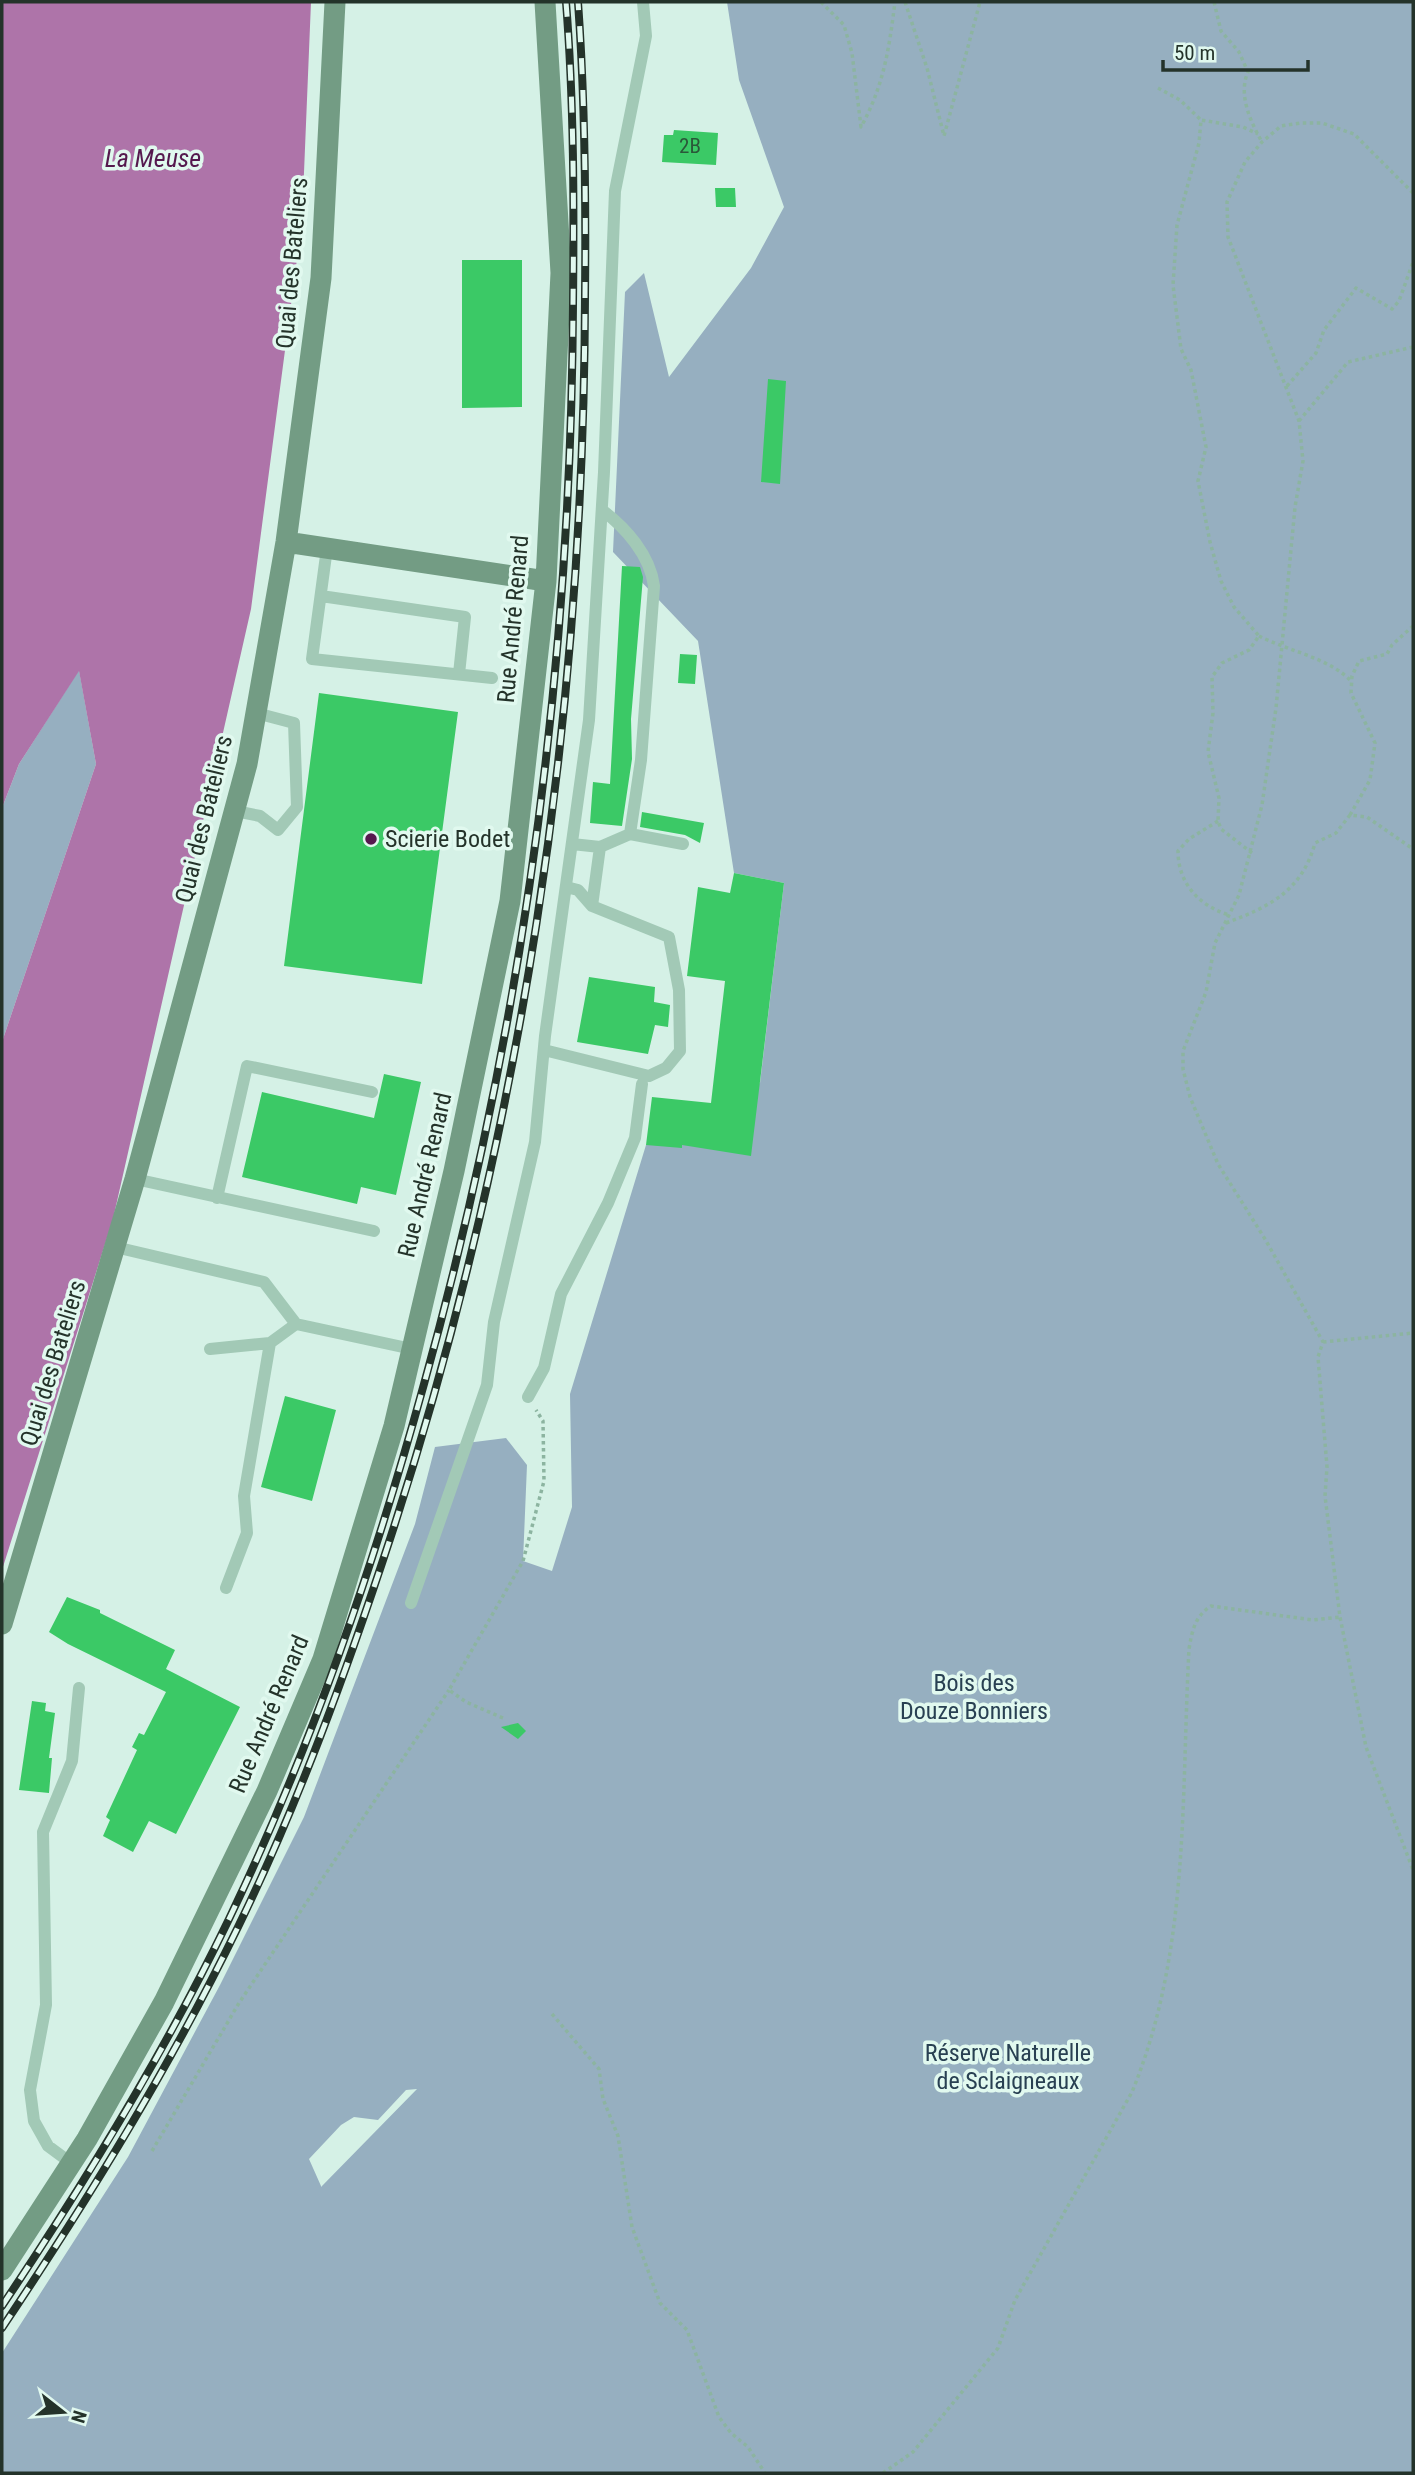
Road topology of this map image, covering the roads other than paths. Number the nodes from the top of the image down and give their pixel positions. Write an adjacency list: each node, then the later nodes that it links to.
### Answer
1 (335, 2): 5 (street, Quai des Bateliers)
2 (545, 2): 7 (street, Rue André Renard)
3 (643, 2): 4 (lane)
4 (602, 510): 13 (lane); 14 (lane)
5 (286, 541): 6 (street); 11 (street, Quai des Bateliers)
6 (327, 548): 7 (street); 8 (lane)
7 (546, 581): 29 (street, Rue André Renard)
8 (321, 596): 9 (lane); 9 (lane)
9 (459, 674): 10 (lane)
10 (492, 678)
11 (256, 713): 12 (street, Quai des Bateliers); 12 (lane)
12 (235, 811): 22 (street, Quai des Bateliers)
13 (630, 834): 15 (lane); 16 (lane)
14 (572, 844): 16 (lane); 17 (lane)
15 (683, 844)
16 (600, 847): 18 (lane)
17 (566, 887): 18 (lane); 19 (lane)
18 (592, 906): 19 (lane)
19 (544, 1050): 32 (lane)
20 (642, 1084): 30 (lane)
21 (372, 1092): 23 (lane)
22 (135, 1179): 23 (lane); 25 (street, Quai des Bateliers)
23 (217, 1198): 24 (lane)
24 (374, 1231)
25 (115, 1247): 26 (lane); 33 (street, Quai des Bateliers)
26 (296, 1324): 27 (lane); 29 (lane)
27 (270, 1343): 28 (lane); 31 (lane)
28 (210, 1349)
29 (412, 1349): 35 (street, Rue André Renard)
30 (528, 1397)
31 (226, 1588)
32 (411, 1603)
33 (2, 1624)
34 (79, 1688): 35 (lane)
35 (71, 2163): 36 (street, Rue André Renard)
36 (2, 2270)

